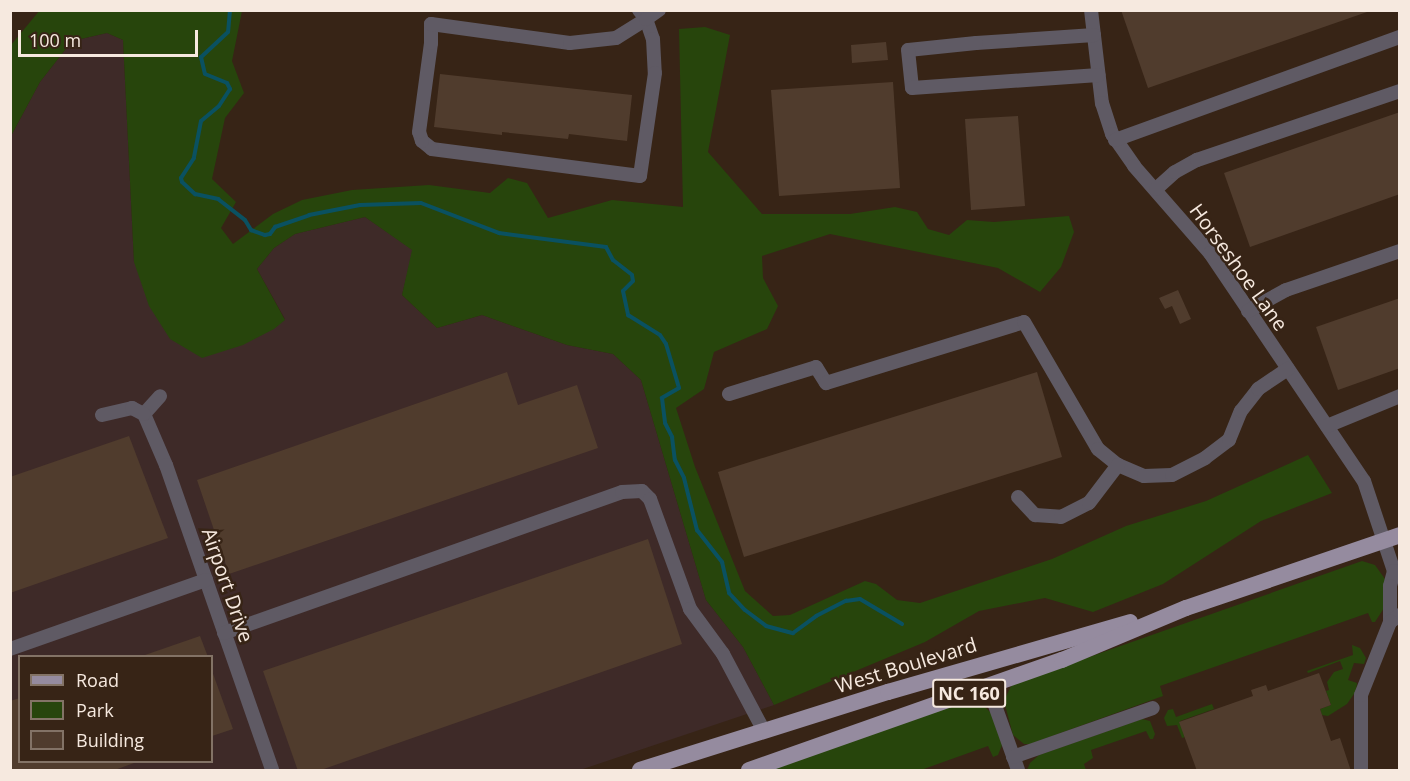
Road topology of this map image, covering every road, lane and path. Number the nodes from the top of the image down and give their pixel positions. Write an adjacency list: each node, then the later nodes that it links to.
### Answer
1 (659, 10): 3 (street)
2 (1091, 10): 4 (street, Horseshoe Lane)
3 (642, 15): 3 (street)
4 (1094, 35): 6 (street, Horseshoe Lane); 6 (street)
5 (1400, 37): 8 (street)
6 (1099, 75): 8 (street, Horseshoe Lane)
7 (1400, 90): 9 (street)
8 (1115, 140): 9 (street, Horseshoe Lane)
9 (1156, 189): 11 (street, Horseshoe Lane)
10 (1400, 251): 11 (street)
11 (1248, 312): 12 (street, Horseshoe Lane)
12 (1288, 369): 18 (street, Horseshoe Lane); 19 (street)
13 (729, 394): 19 (street)
14 (160, 396): 16 (street)
15 (1400, 396): 18 (street)
16 (144, 414): 17 (street); 23 (street, Airport Drive)
17 (102, 415)
18 (1327, 426): 21 (street, Horseshoe Lane)
19 (1118, 465): 20 (street)
20 (1018, 497)
21 (1392, 537): 22 (street, Horseshoe Lane); 24 (main road, West Boulevard / NC 160)
22 (1396, 574): 25 (street)
23 (206, 580): 26 (street, Airport Drive); 27 (street)
24 (1186, 608): 28 (main road, West Boulevard / NC 160); 30 (main road, West Boulevard / NC 160)
25 (1395, 619): 35 (street)
26 (225, 633): 30 (street); 32 (street, Airport Drive)
27 (10, 649)
28 (988, 686): 31 (street); 34 (main road, West Boulevard / NC 160)
29 (1153, 708): 31 (street)
30 (764, 731): 33 (main road, West Boulevard / NC 160)
31 (1016, 764)
32 (272, 771)
33 (640, 771)
34 (749, 771)
35 (1361, 771)

